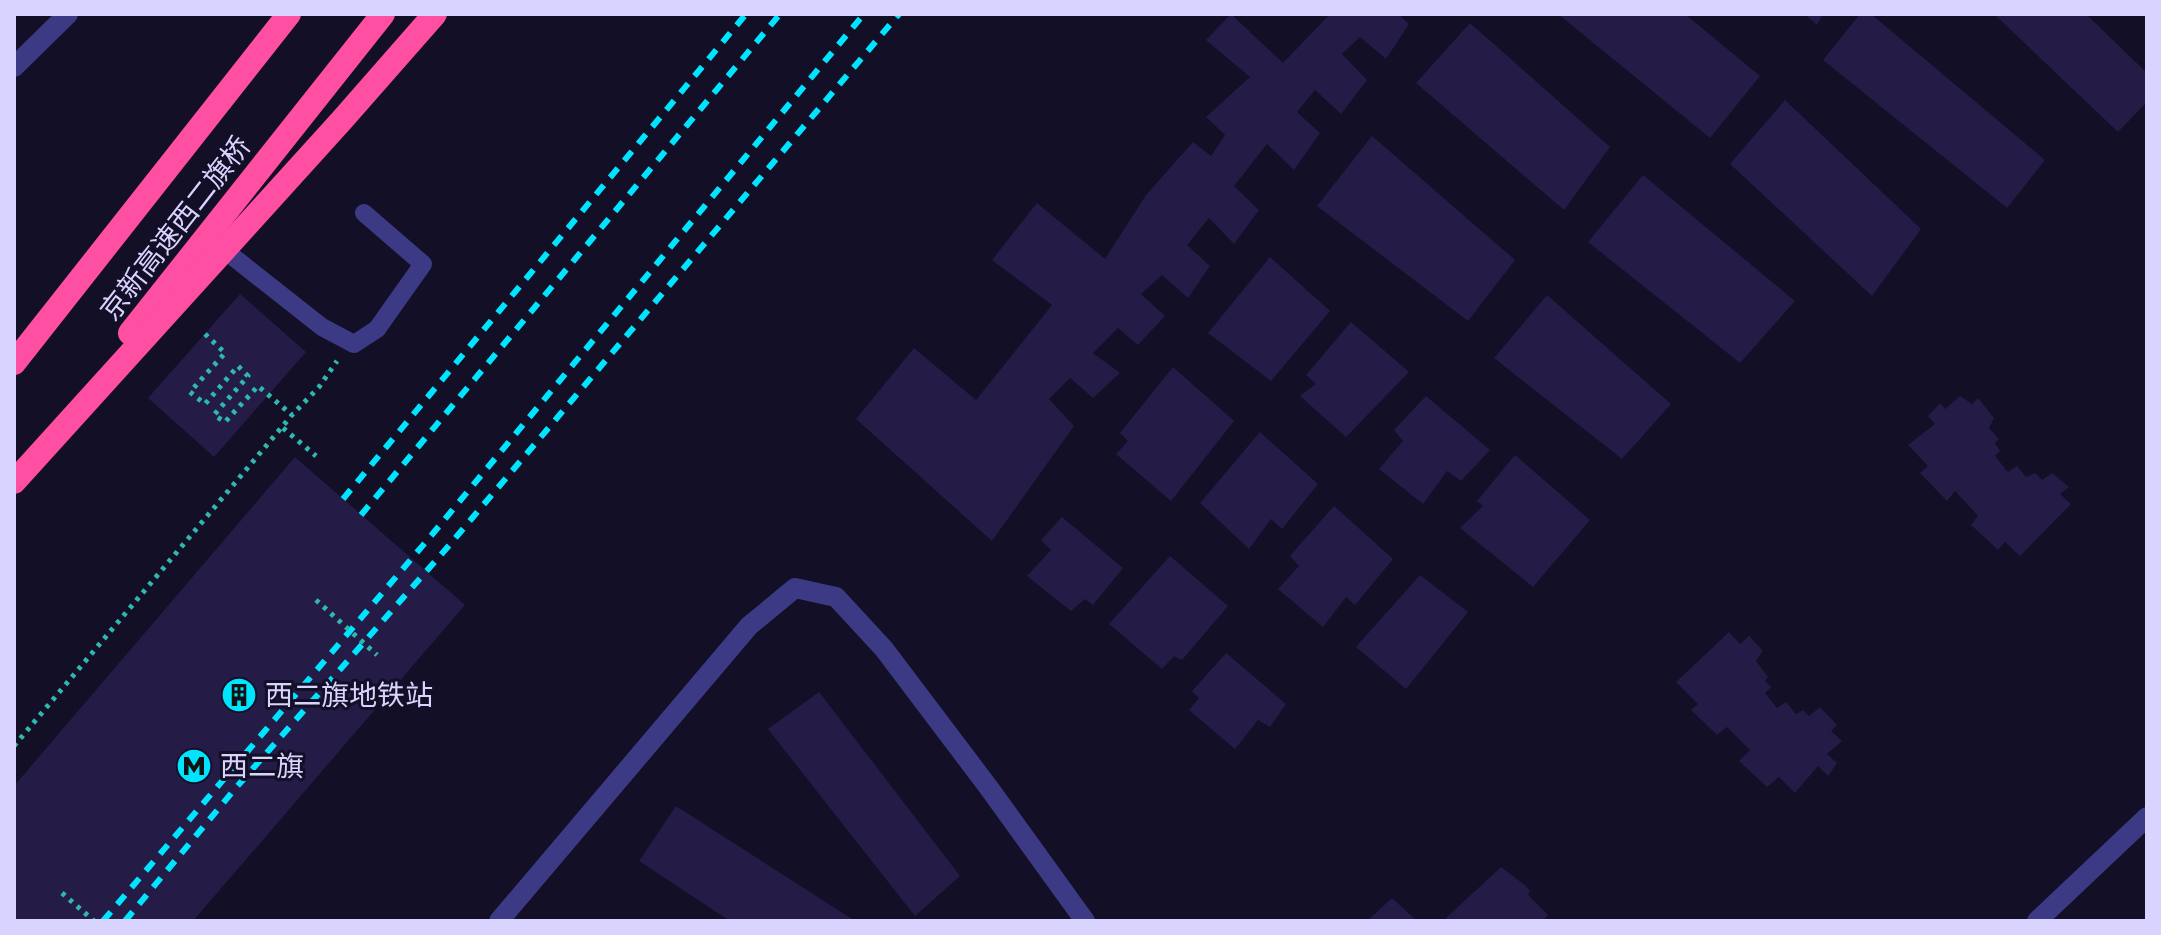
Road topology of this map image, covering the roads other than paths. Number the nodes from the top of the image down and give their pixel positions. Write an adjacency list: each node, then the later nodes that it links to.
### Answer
1 (68, 14): 5 (street)
2 (289, 14): 8 (highway, 京新高速西二旗桥)
3 (383, 14): 9 (highway, 京新高速西二旗桥)
4 (435, 14): 9 (highway)
5 (14, 67)
6 (364, 213): 7 (lane)
7 (232, 256)
8 (14, 363)
9 (14, 481)
10 (2147, 817): 13 (street)
11 (499, 921): 12 (street)
12 (1085, 921)
13 (2037, 921)

